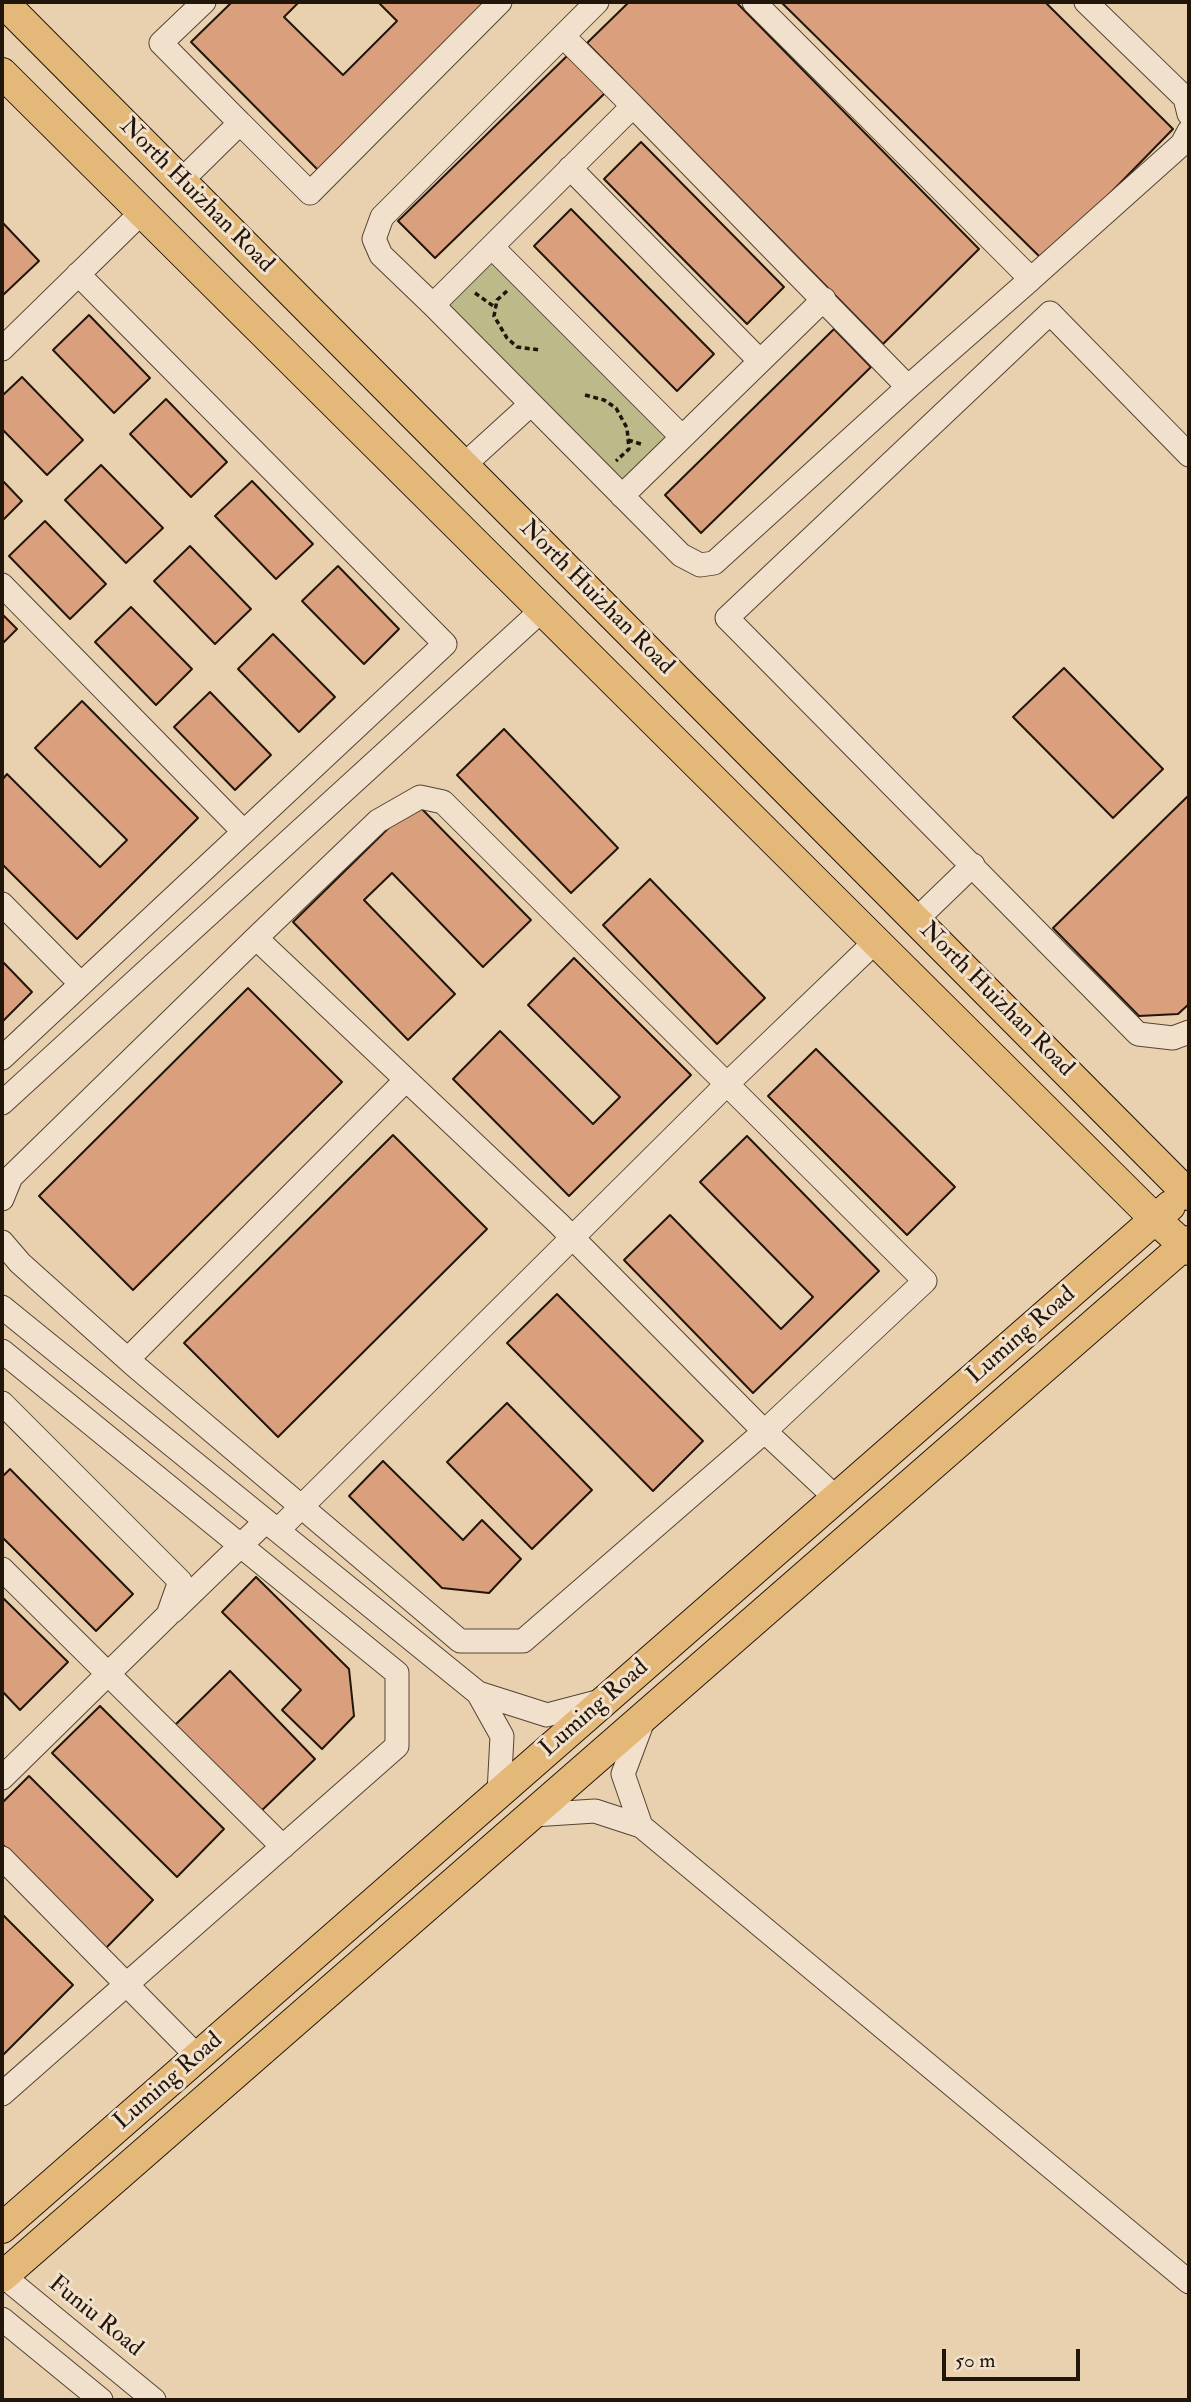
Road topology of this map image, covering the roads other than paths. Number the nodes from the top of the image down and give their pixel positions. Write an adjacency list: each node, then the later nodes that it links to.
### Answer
1 (204, 2): 11 (street)
2 (500, 2): 11 (street)
3 (597, 2): 7 (street)
4 (754, 2): 18 (street)
5 (1086, 2): 10 (street)
6 (11, 6): 14 (main road, North Huizhan Road)
7 (563, 36): 9 (street); 20 (street)
8 (2, 73): 15 (main road, North Huizhan Road)
9 (633, 106): 13 (street); 19 (street)
10 (1189, 114)
11 (240, 123): 14 (street)
12 (1189, 131): 18 (street)
13 (570, 168): 16 (street); 22 (street)
14 (181, 181): 27 (main road, North Huizhan Road)
15 (142, 212): 17 (street); 30 (main road, North Huizhan Road)
16 (492, 247): 20 (street); 25 (street)
17 (78, 274): 21 (street); 31 (street)
18 (1031, 279): 23 (street)
19 (824, 299): 22 (street); 23 (street)
20 (433, 305): 24 (street)
21 (2, 349)
22 (760, 361): 25 (street)
23 (908, 387): 28 (street)
24 (531, 404): 27 (street); 28 (street)
25 (682, 437): 28 (street)
26 (1189, 455): 32 (street)
27 (464, 465): 34 (main road, North Huizhan Road)
28 (622, 496)
29 (2, 585): 31 (street)
30 (542, 610): 36 (main road, North Huizhan Road); 42 (street)
31 (244, 832): 37 (street)
32 (973, 865): 34 (street); 38 (street)
33 (2, 904): 37 (street)
34 (916, 920): 43 (main road, North Huizhan Road)
35 (256, 938): 40 (street); 41 (street); 44 (street)
36 (876, 941): 41 (street); 45 (main road, North Huizhan Road)
37 (81, 984): 39 (street)
38 (1189, 1032)
39 (2, 1058)
40 (406, 1080): 46 (street); 51 (street)
41 (727, 1084): 46 (street); 53 (street)
42 (2, 1103)
43 (1188, 1192): 45 (main road, Luming Road)
44 (2, 1199)
45 (1156, 1219): 48 (main road, North Huizhan Road); 54 (main road, Luming Road)
46 (573, 1238): 53 (street); 55 (street)
47 (2, 1242): 51 (street)
48 (1188, 1245): 63 (main road, Luming Road)
49 (2, 1307): 56 (street)
50 (2, 1351): 57 (street)
51 (128, 1359): 55 (street)
52 (2, 1403): 59 (street)
53 (765, 1431): 54 (street); 55 (street)
54 (836, 1498): 62 (main road, Luming Road)
55 (302, 1508): 56 (street)
56 (272, 1526): 57 (street); 61 (street)
57 (240, 1545): 59 (street); 68 (street)
58 (2, 1569): 60 (street)
59 (168, 1615): 60 (street)
60 (108, 1674): 64 (street); 68 (street)
61 (478, 1693): 62 (street); 65 (street)
62 (607, 1699): 65 (main road, Luming Road)
63 (644, 1718): 66 (main road, Luming Road); 67 (street)
64 (2, 1778)
65 (499, 1793): 71 (main road, Luming Road)
66 (533, 1815): 67 (street); 74 (main road, Luming Road)
67 (641, 1826): 75 (street)
68 (283, 1847): 70 (street)
69 (2, 1858): 70 (street)
70 (127, 1985): 71 (street); 72 (street)
71 (198, 2057): 73 (main road, Luming Road)
72 (2, 2094)
73 (2, 2228)
74 (2, 2276): 78 (street, Funiu Road)
75 (1189, 2282)
76 (2, 2319): 77 (street)
77 (101, 2400)
78 (154, 2400)

